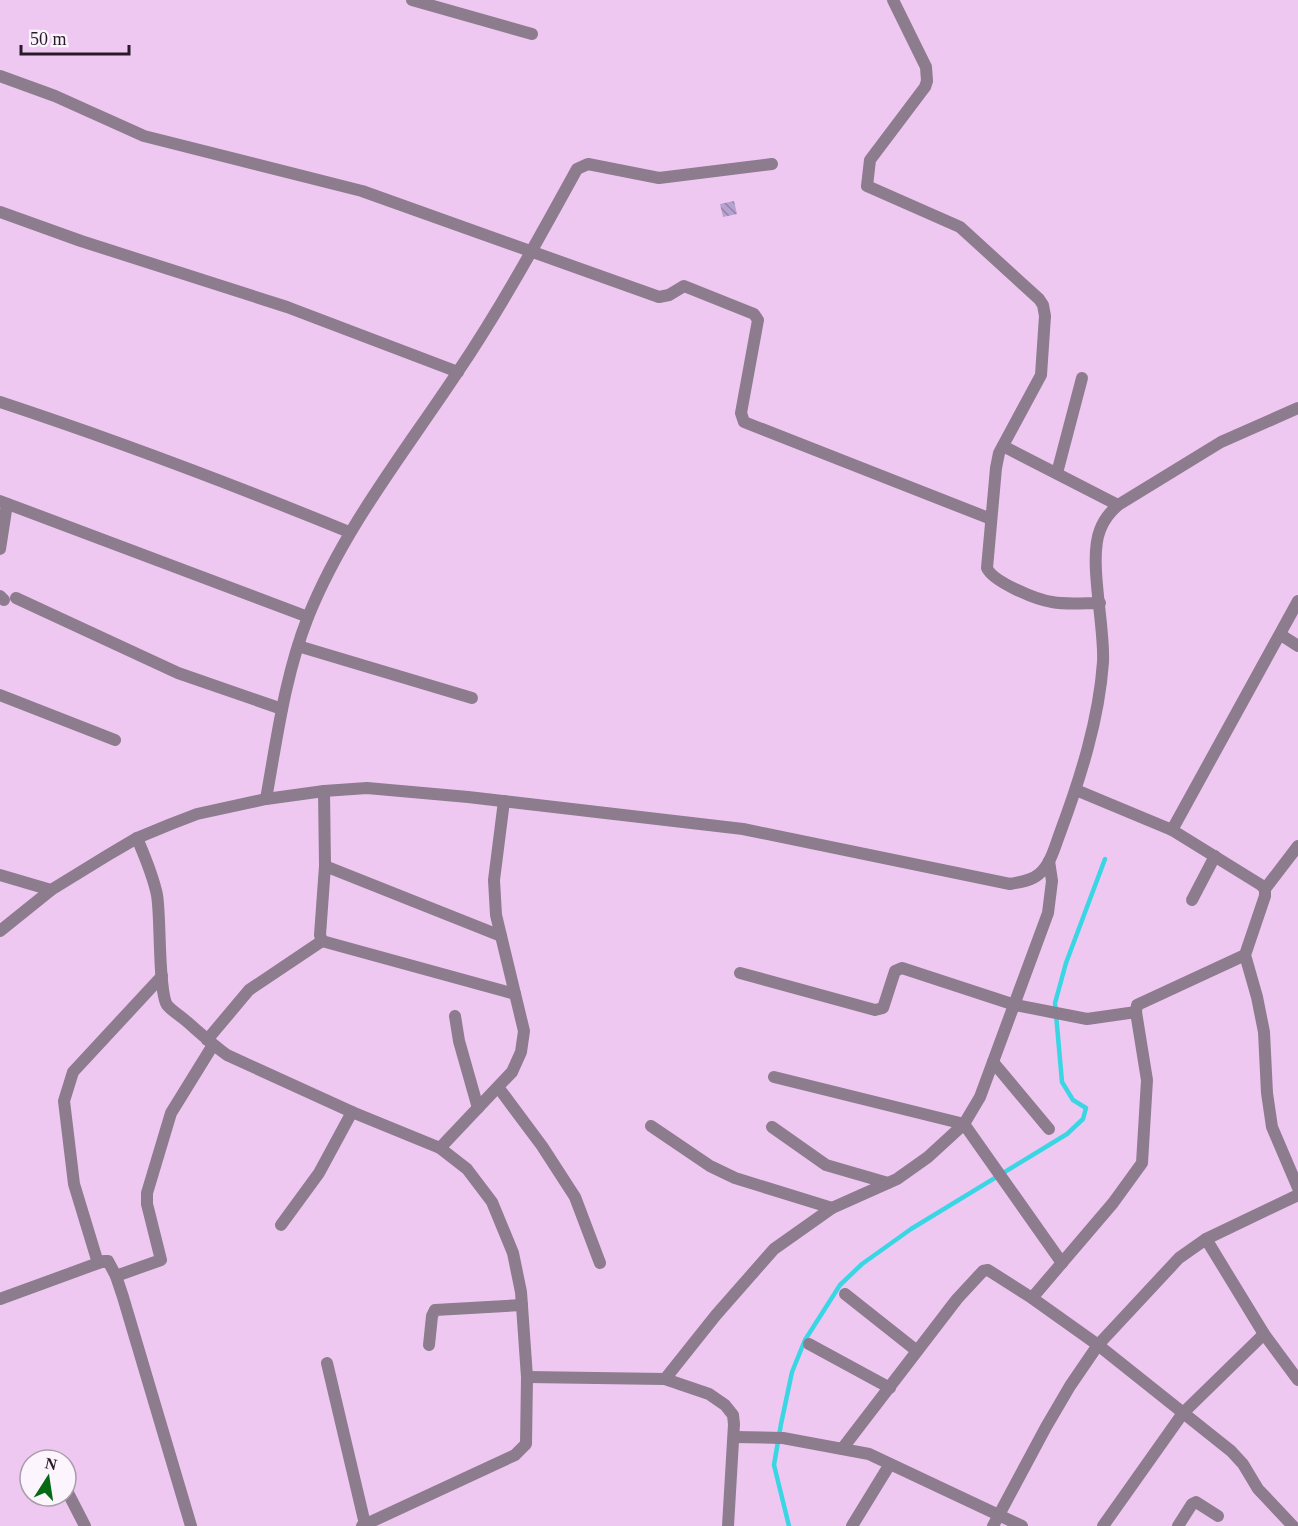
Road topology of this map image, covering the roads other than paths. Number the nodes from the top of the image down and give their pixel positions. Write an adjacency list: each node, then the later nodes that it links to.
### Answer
1 (412, 0): 3 (street)
2 (893, 0): 12 (street)
3 (532, 34)
4 (0, 76): 7 (street)
5 (772, 164): 7 (street)
6 (0, 212): 8 (street)
7 (532, 251): 8 (street); 16 (street)
8 (458, 372): 17 (street)
9 (1082, 378): 13 (street)
10 (0, 402): 17 (street)
11 (1298, 408): 15 (street)
12 (1003, 446): 13 (street); 16 (street)
13 (1057, 473): 15 (street)
14 (4, 503): 18 (street); 22 (street)
15 (1118, 505): 21 (street)
16 (991, 519): 21 (street)
17 (349, 532): 22 (street)
18 (0, 549)
19 (7, 598): 28 (street)
20 (1298, 601): 23 (street)
21 (1100, 603): 30 (street)
22 (308, 617): 24 (street)
23 (1281, 634): 25 (street); 34 (street)
24 (298, 646): 27 (street); 28 (street)
25 (1298, 646)
26 (0, 695): 29 (street)
27 (472, 698)
28 (282, 709): 32 (street)
29 (115, 740)
30 (1076, 790): 34 (street); 38 (street)
31 (324, 791): 32 (street); 33 (street); 39 (street)
32 (266, 799): 35 (street)
33 (504, 801): 38 (street); 45 (street)
34 (1172, 830): 37 (street)
35 (137, 838): 42 (street); 49 (street)
36 (1298, 846): 41 (street)
37 (1215, 856): 41 (street); 43 (street)
38 (1049, 861): 51 (street)
39 (325, 866): 45 (street); 46 (street)
40 (0, 875): 42 (street)
41 (1265, 889): 47 (street)
42 (51, 890): 44 (street)
43 (1192, 900)
44 (0, 931)
45 (501, 936): 50 (street)
46 (322, 941): 50 (street); 54 (street)
47 (1245, 955): 52 (street); 66 (street)
48 (740, 973): 51 (street)
49 (162, 976): 54 (street); 71 (street)
50 (515, 994): 57 (street)
51 (1015, 1005): 52 (street); 55 (street)
52 (1136, 1012): 73 (street)
53 (455, 1016): 58 (street)
54 (210, 1042): 59 (street); 74 (street)
55 (993, 1062): 60 (street); 63 (street)
56 (774, 1077): 60 (street)
57 (498, 1087): 58 (street); 72 (street)
58 (478, 1108): 64 (street)
59 (352, 1112): 64 (street); 69 (street)
60 (964, 1124): 65 (street); 73 (street)
61 (651, 1126): 68 (street)
62 (772, 1127): 65 (street)
63 (1049, 1129)
64 (440, 1148): 78 (street)
65 (888, 1183): 68 (street)
66 (1298, 1188)
67 (1298, 1195): 70 (street)
68 (831, 1208): 86 (street)
69 (281, 1225)
70 (1206, 1239): 79 (street); 82 (street)
71 (98, 1263): 74 (street); 77 (street)
72 (600, 1263)
73 (1062, 1263): 76 (street)
74 (116, 1276): 98 (street)
75 (845, 1294): 83 (street)
76 (1032, 1298): 82 (street); 83 (street)
77 (0, 1299)
78 (522, 1305): 81 (street); 85 (street)
79 (1264, 1334): 87 (street); 89 (street)
80 (809, 1344): 88 (street)
81 (429, 1345)
82 (1098, 1345): 89 (street); 95 (street)
83 (917, 1351): 88 (street)
84 (327, 1363): 96 (street)
85 (527, 1377): 86 (street); 96 (street)
86 (665, 1379): 90 (street)
87 (1298, 1380)
88 (890, 1388): 91 (street)
89 (1183, 1413): 102 (street); 104 (street)
90 (734, 1437): 91 (street); 99 (street)
91 (842, 1449): 92 (street)
92 (890, 1464): 95 (street); 100 (street)
93 (76, 1508): 97 (street)
94 (1218, 1516): 103 (street)
95 (996, 1521): 101 (street)
96 (364, 1525)
97 (85, 1526)
98 (192, 1526)
99 (728, 1526)
100 (852, 1526)
101 (1022, 1526)
102 (1103, 1526)
103 (1178, 1526)
104 (1293, 1526)

